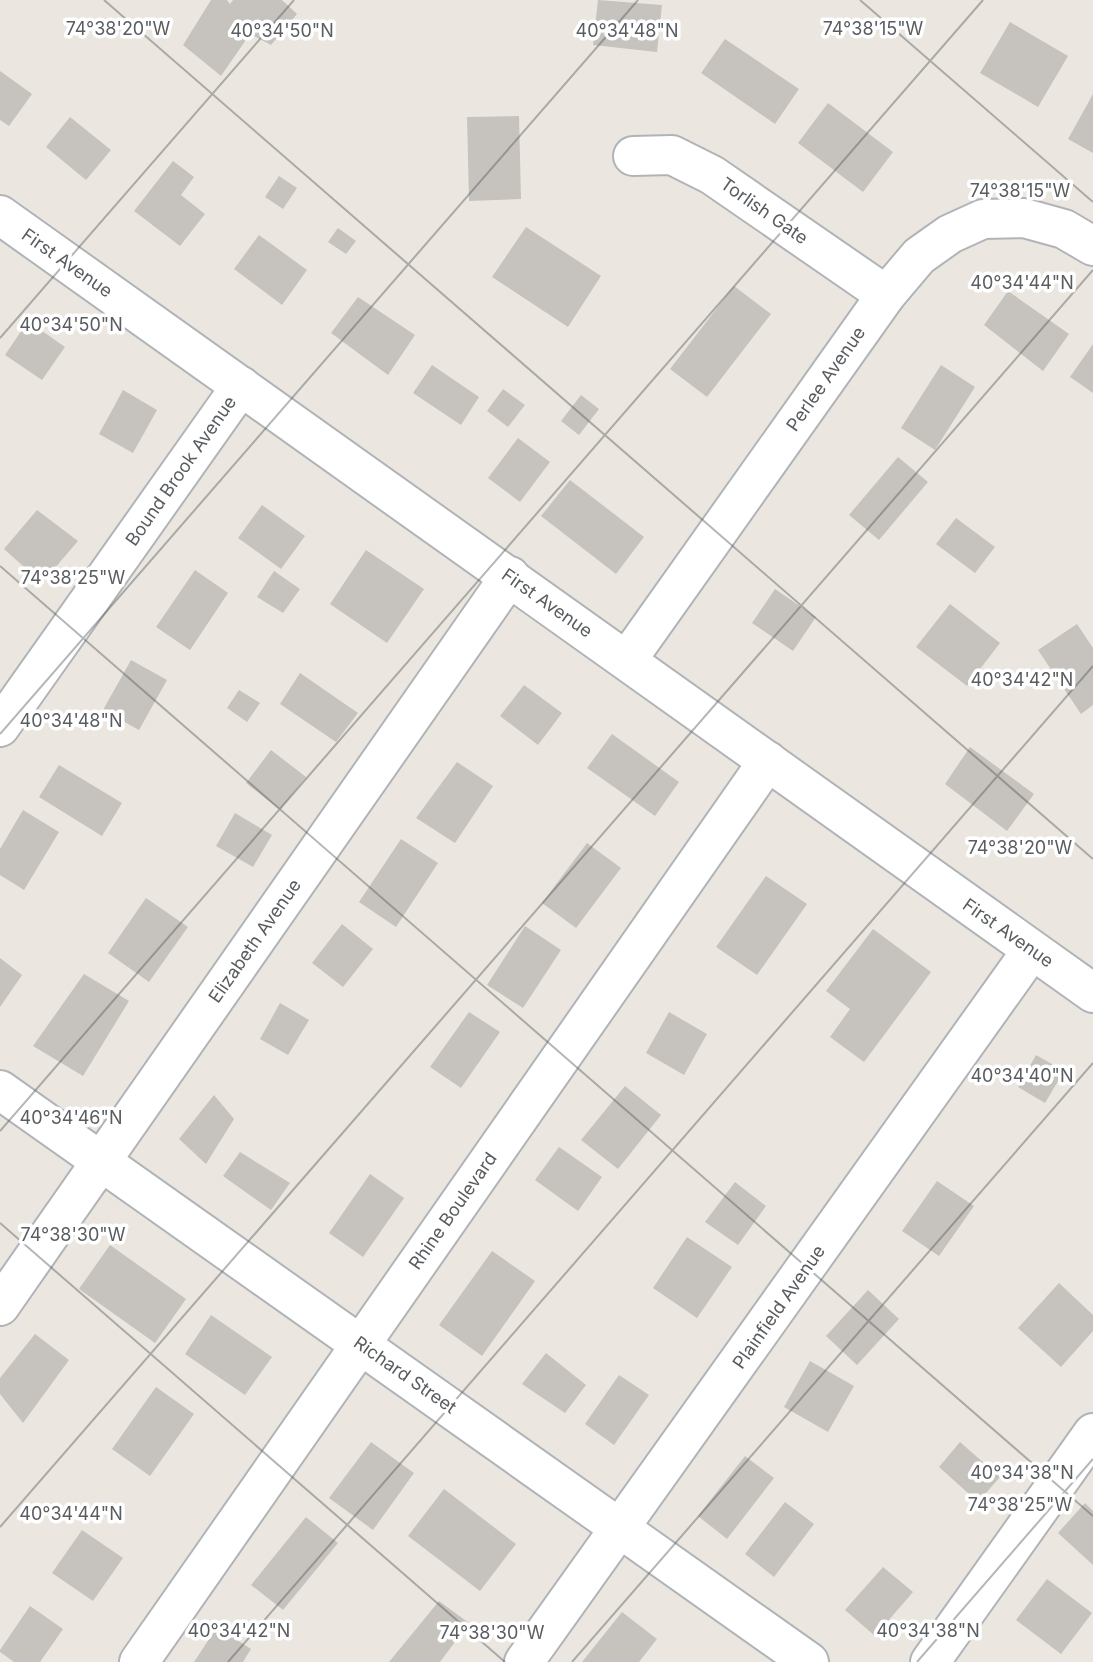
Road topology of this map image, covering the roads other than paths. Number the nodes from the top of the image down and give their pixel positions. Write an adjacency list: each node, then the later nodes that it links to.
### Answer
1 (633, 156): 4 (street, Torlish Gate)
2 (0, 215): 5 (street, First Avenue)
3 (1093, 246): 4 (street, Perlee Avenue)
4 (886, 295): 7 (street, Perlee Avenue)
5 (241, 386): 6 (street, First Avenue); 8 (street, Bound Brook Avenue)
6 (510, 576): 7 (street, First Avenue); 13 (street, Elizabeth Avenue)
7 (628, 660): 9 (street, First Avenue)
8 (0, 727)
9 (768, 761): 10 (street, First Avenue); 15 (street, Rhine Boulevard)
10 (1032, 950): 11 (street, First Avenue); 17 (street, Plainfield Avenue)
11 (1093, 993)
12 (0, 1090): 13 (street, Richard Street)
13 (101, 1161): 14 (street, Elizabeth Avenue); 15 (street, Richard Street)
14 (0, 1306)
15 (361, 1344): 17 (street, Richard Street); 18 (street, Rhine Boulevard)
16 (1093, 1433): 21 (street)
17 (622, 1529): 19 (street, Plainfield Avenue); 20 (street, Richard Street)
18 (139, 1662)
19 (524, 1662)
20 (809, 1662)
21 (930, 1662)

